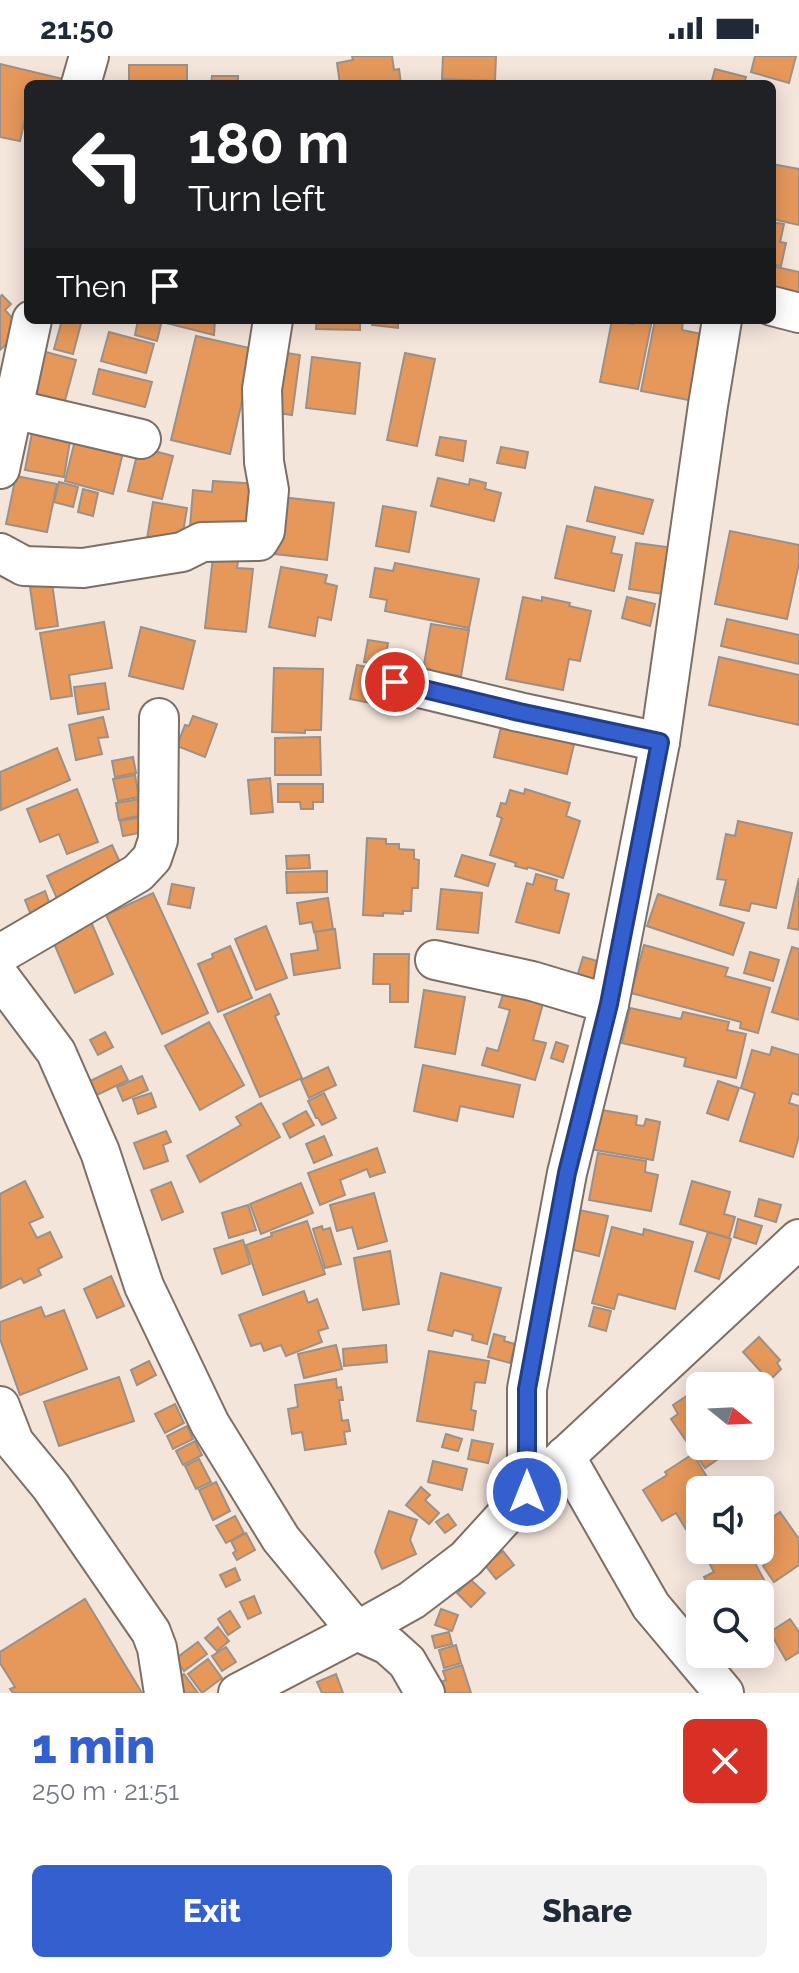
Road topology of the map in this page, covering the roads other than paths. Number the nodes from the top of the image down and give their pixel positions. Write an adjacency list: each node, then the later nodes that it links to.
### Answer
1 (89, 56): 2 (street)
2 (82, 80)
3 (776, 307): 4 (street)
4 (799, 313)
5 (31, 324): 8 (street)
6 (272, 324): 11 (street)
7 (721, 324): 14 (street)
8 (13, 409): 9 (street); 10 (street)
9 (141, 439)
10 (0, 469)
11 (0, 553)
12 (395, 682): 14 (street)
13 (159, 718): 15 (street)
14 (660, 742): 18 (street)
15 (0, 954)
16 (435, 960): 18 (street)
17 (0, 977): 23 (street)
18 (609, 1004): 22 (street)
19 (799, 1239): 21 (street)
20 (0, 1406): 24 (street)
21 (565, 1456): 22 (street); 27 (street)
22 (527, 1492): 23 (street)
23 (357, 1631): 25 (street); 26 (street)
24 (164, 1693)
25 (238, 1693)
26 (425, 1693)
27 (724, 1693)

